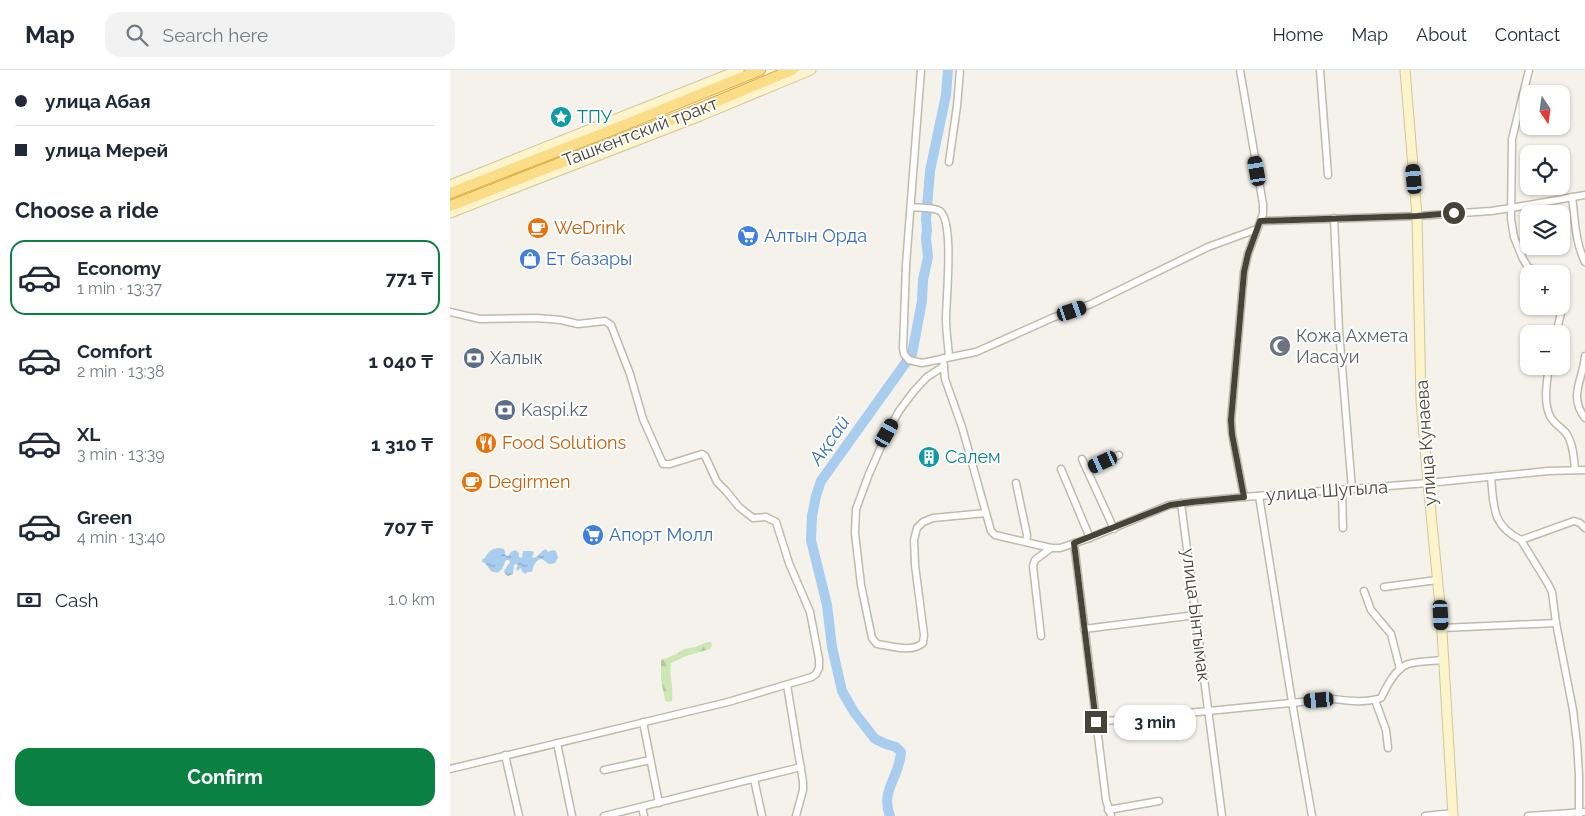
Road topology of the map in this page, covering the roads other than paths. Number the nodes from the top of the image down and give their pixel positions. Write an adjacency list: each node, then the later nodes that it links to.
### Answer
1 (739, 70): 13 (main road)
2 (760, 70): 14 (highway)
3 (792, 70): 17 (highway, Ташкентский тракт)
4 (810, 70): 20 (main road)
5 (921, 70): 18 (street)
6 (960, 70): 11 (street)
7 (1240, 70): 23 (street)
8 (1320, 70): 12 (street)
9 (1405, 70): 21 (main road, улица Кунаева)
10 (1529, 70): 19 (street)
11 (949, 162)
12 (1328, 175)
13 (450, 185)
14 (450, 193)
15 (1585, 195): 16 (street)
16 (1572, 197): 19 (street); 25 (street)
17 (450, 206)
18 (911, 207): 29 (street, улица Шугыла); 29 (street)
19 (1511, 208): 21 (street); 26 (street)
20 (450, 213)
21 (1417, 216): 22 (street); 41 (main road, улица Кунаева)
22 (1334, 218): 23 (street); 42 (street)
23 (1260, 221): 24 (street)
24 (1257, 229): 29 (street); 45 (street)
25 (1585, 262)
26 (1527, 265)
27 (450, 312): 66 (street)
28 (1585, 356): 32 (street)
29 (946, 358): 30 (street, улица Шугыла)
30 (944, 366): 47 (street, улица Шугыла); 47 (street)
31 (1548, 375): 37 (street)
32 (1585, 418)
33 (1119, 455): 36 (street)
34 (1082, 459): 36 (street)
35 (1061, 469): 51 (street)
36 (1087, 470): 50 (street)
37 (1575, 470): 38 (street, улица Шугыла); 39 (street, улица Шугыла)
38 (1585, 470)
39 (1491, 477): 41 (street, улица Шугыла); 52 (street)
40 (1016, 483): 53 (street)
41 (1428, 483): 42 (street, улица Шугыла); 56 (main road, улица Кунаева)
42 (1352, 489): 43 (street, улица Шугыла)
43 (1342, 490): 44 (street, улица Шугыла); 48 (street)
44 (1259, 496): 45 (street, улица Шугыла); 68 (street)
45 (1244, 497): 46 (street, улица Шугыла)
46 (1181, 503): 50 (street, улица Шугыла); 59 (street, улица Ынтымак)
47 (986, 513): 53 (street, улица Шугыла)
48 (1343, 528)
49 (1585, 528): 52 (street)
50 (1114, 529): 51 (street, улица Шугыла)
51 (1090, 538): 54 (street, улица Шугыла)
52 (1521, 540): 60 (street)
53 (1026, 542): 55 (street, улица Шугыла)
54 (1074, 543): 55 (street, улица Шугыла); 62 (street)
55 (1051, 548): 63 (street)
56 (1437, 580): 57 (street); 61 (main road, улица Кунаева)
57 (1384, 587)
58 (1364, 591): 65 (street)
59 (1196, 615): 62 (street); 69 (street, улица Ынтымак)
60 (1556, 624): 61 (street); 84 (street)
61 (1442, 628): 64 (main road, улица Кунаева)
62 (1084, 629): 71 (street)
63 (1041, 636)
64 (1443, 660): 65 (street); 85 (main road, улица Кунаева)
65 (1400, 669): 67 (street)
66 (787, 684): 70 (street); 76 (street)
67 (1374, 700): 68 (street); 73 (street)
68 (1292, 702): 69 (street); 93 (street)
69 (1208, 711): 71 (street); 92 (street, улица Ынтымак)
70 (643, 722): 72 (street); 75 (street)
71 (1096, 722): 83 (street)
72 (557, 743): 74 (street); 87 (street)
73 (1388, 748)
74 (505, 755): 77 (street); 86 (street)
75 (650, 760): 78 (street); 81 (street)
76 (801, 767): 79 (street); 91 (street)
77 (450, 769)
78 (604, 770)
79 (754, 779): 81 (street); 90 (street)
80 (1159, 801): 83 (street)
81 (659, 803): 82 (street)
82 (642, 808): 88 (street); 89 (street)
83 (1109, 813)
84 (1581, 813): 95 (street)
85 (1453, 815): 94 (street)
86 (519, 816)
87 (572, 816)
88 (604, 816)
89 (644, 816)
90 (762, 816)
91 (796, 816)
92 (1222, 816)
93 (1312, 816)
94 (1425, 816)
95 (1528, 816)

